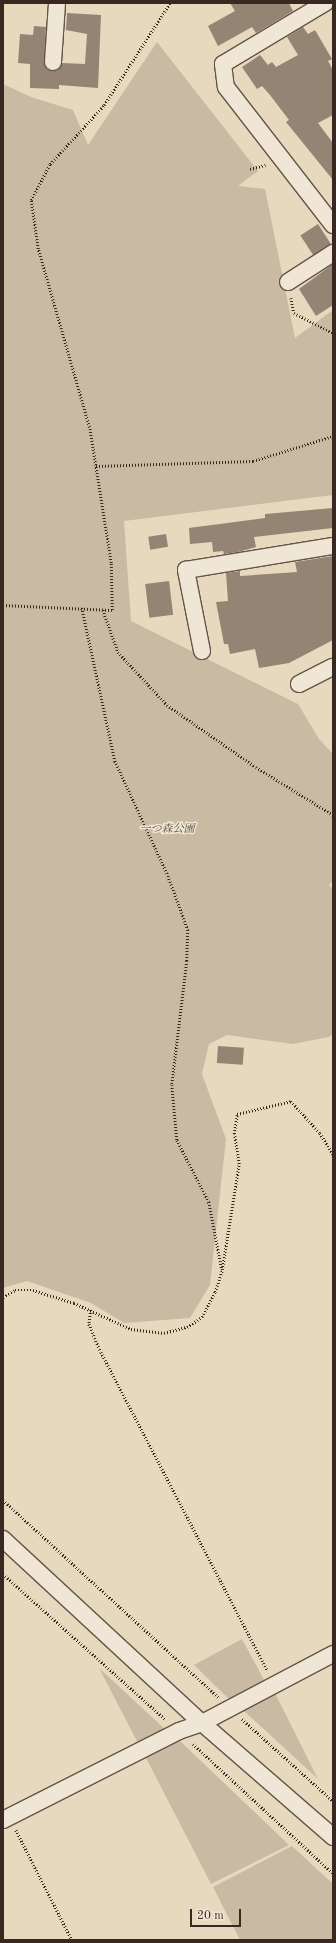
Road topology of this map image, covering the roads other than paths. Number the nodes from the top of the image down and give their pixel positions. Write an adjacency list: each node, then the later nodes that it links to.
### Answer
1 (57, 3): 3 (street)
2 (325, 3): 4 (street)
3 (53, 62)
4 (333, 226)
5 (333, 253): 6 (street)
6 (288, 282)
7 (333, 546): 8 (street)
8 (202, 651)
9 (333, 667): 10 (street)
10 (299, 684)
11 (3, 1539): 13 (street)
12 (333, 1654): 13 (street)
13 (202, 1723): 14 (street); 15 (street)
14 (6, 1819)
15 (333, 1837)

